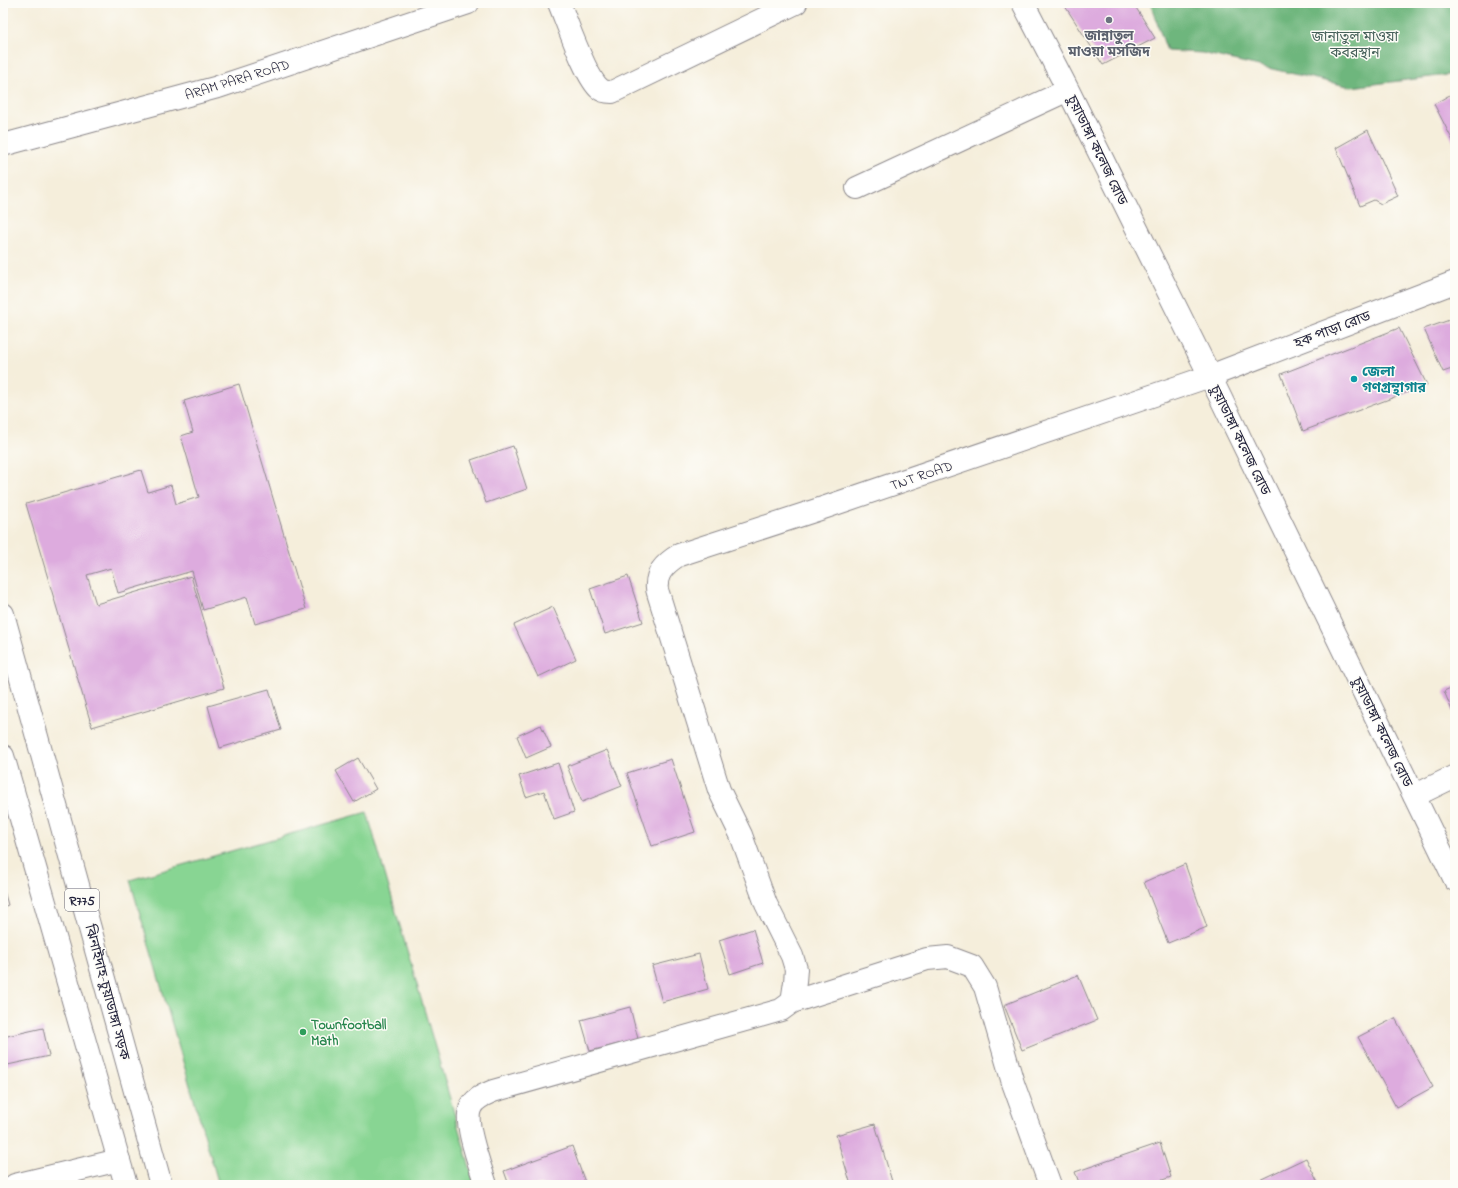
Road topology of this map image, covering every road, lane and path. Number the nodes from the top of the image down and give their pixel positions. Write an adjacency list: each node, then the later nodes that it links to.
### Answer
1 (468, 3): 6 (street, ARAM PARA ROAD)
2 (559, 3): 3 (street)
3 (796, 3)
4 (1023, 3): 5 (street, চুয়াডাঙ্গা কলেজ রোড)
5 (1068, 90): 7 (street); 9 (street, চুয়াডাঙ্গা কলেজ রোড)
6 (3, 145)
7 (856, 188)
8 (1455, 282): 9 (street, হক পাড়া রোড)
9 (1210, 376): 13 (street, চুয়াডাঙ্গা কলেজ রোড); 15 (street, TNT ROAD)
10 (3, 614): 19 (street, ঝিনাইদাহ-চুয়াডাঙ্গা সড়ক / R775)
11 (3, 756): 16 (street, R775)
12 (1455, 776): 13 (street)
13 (1414, 796): 14 (street, চুয়াডাঙ্গা কলেজ রোড)
14 (1455, 880)
15 (792, 1002): 20 (street); 21 (street)
16 (119, 1160): 17 (street); 18 (street, R775)
17 (15, 1185)
18 (126, 1185)
19 (161, 1185)
20 (486, 1185)
21 (1050, 1185)

